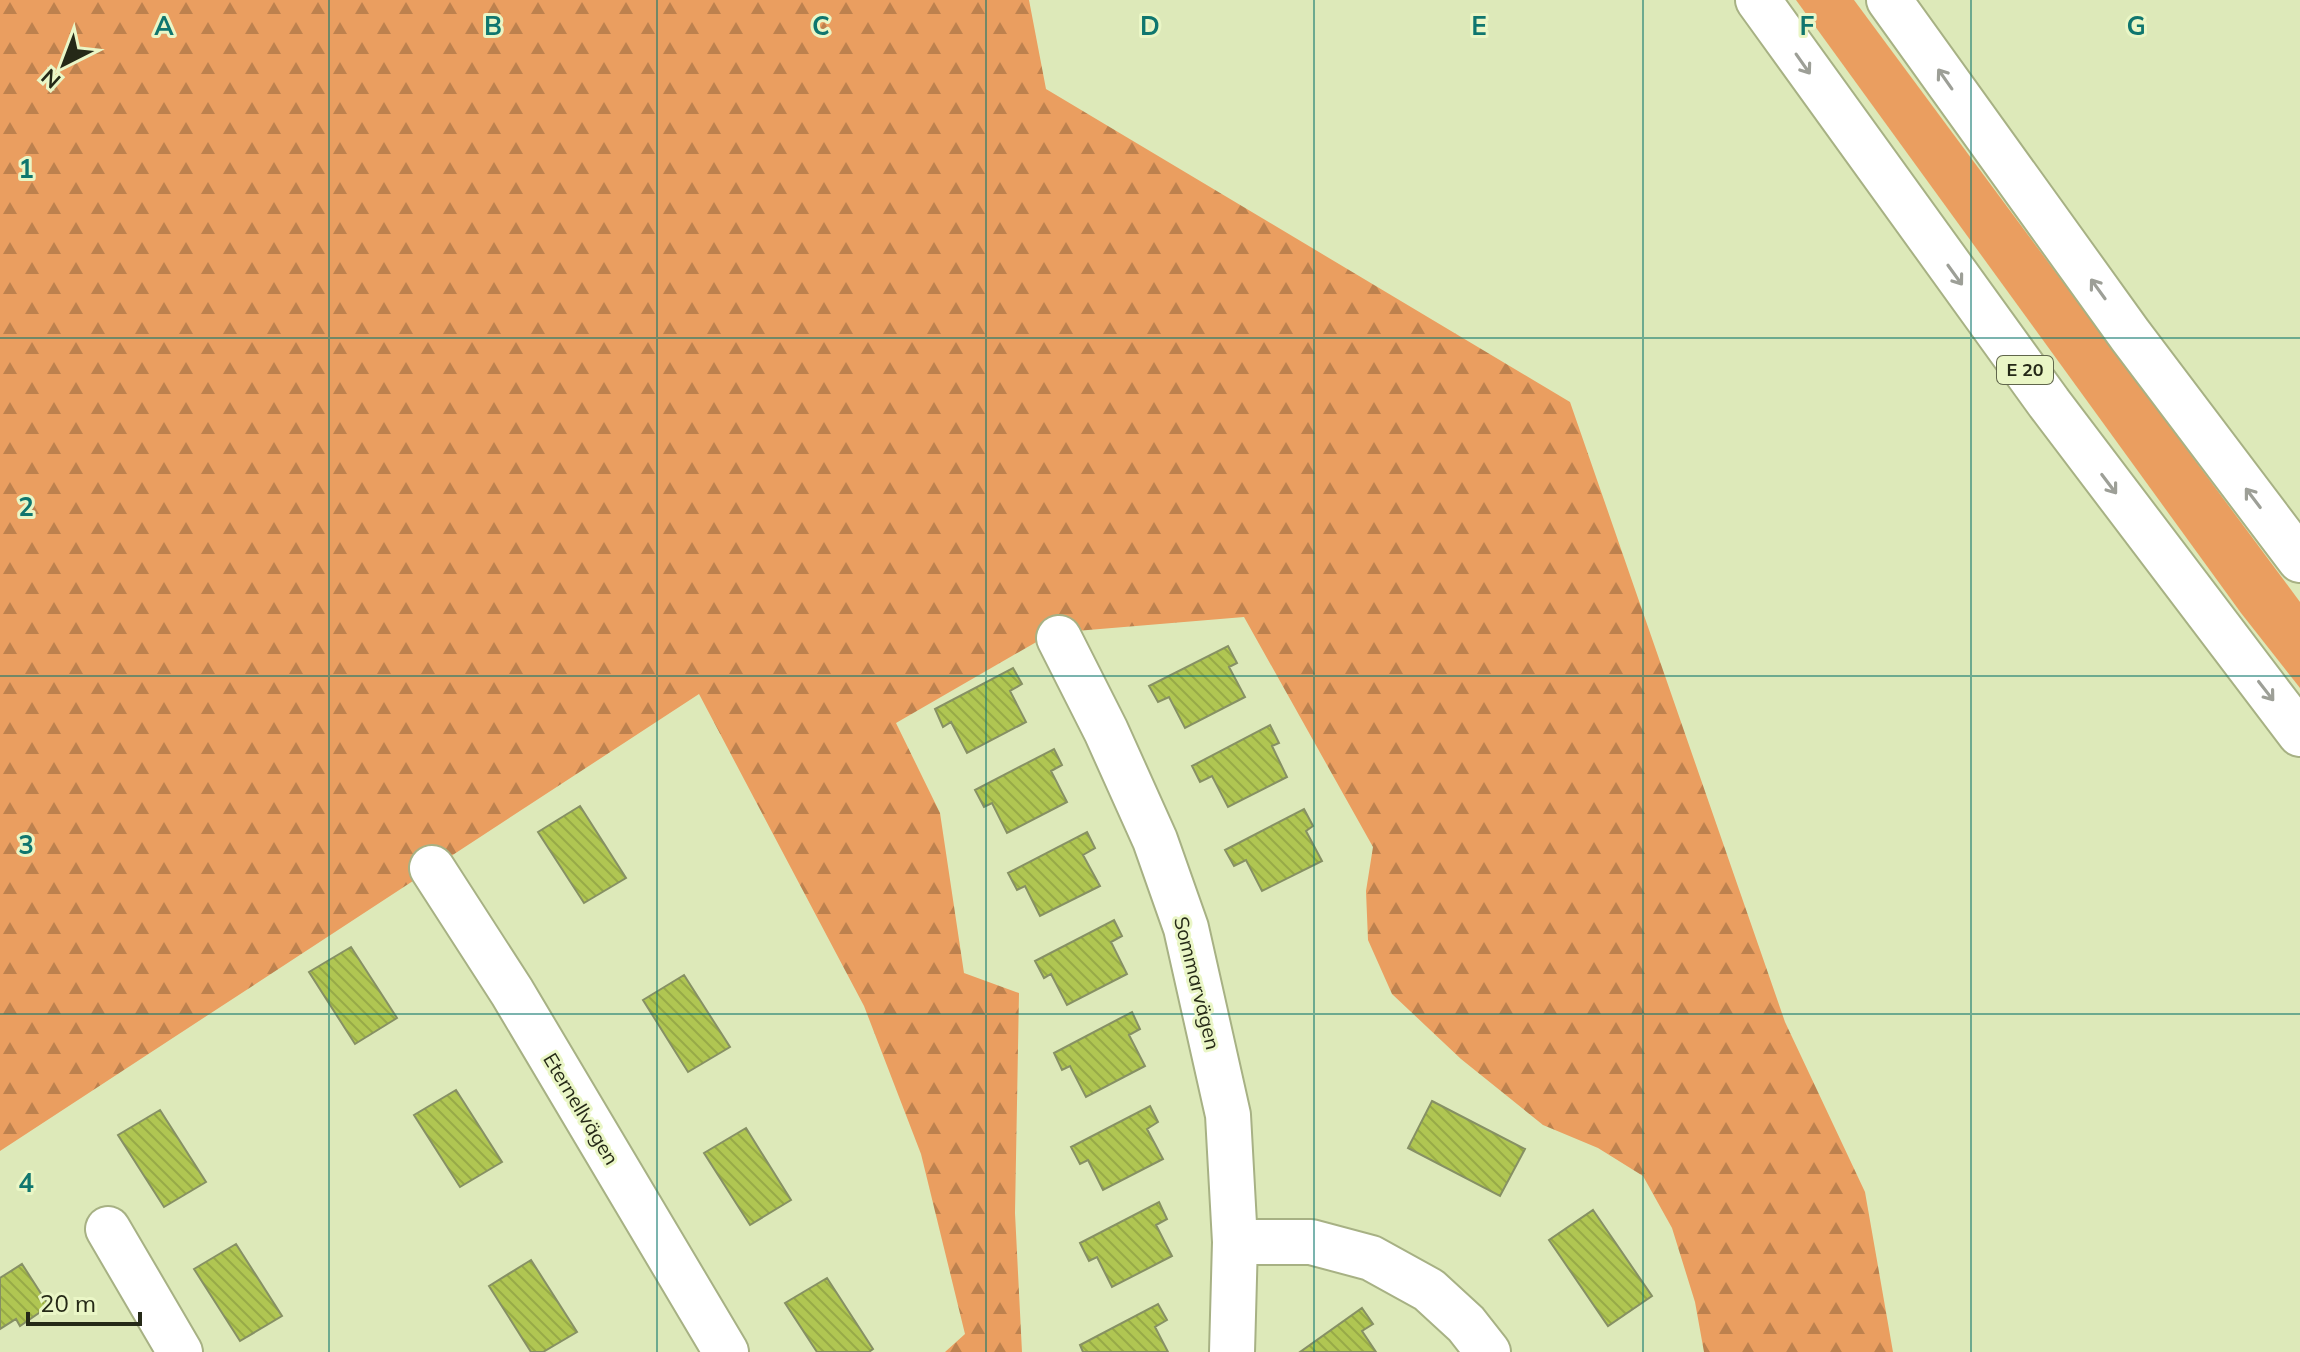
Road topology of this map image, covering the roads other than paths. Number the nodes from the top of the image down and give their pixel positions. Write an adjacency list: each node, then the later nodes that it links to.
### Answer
1 (1758, 0): 5 (main road, E 20, one-way to 5)
2 (1889, 0): 3 (main road, one-way to 2)
3 (2300, 560)
4 (1059, 638): 8 (main road, Sommarvägen)
5 (2300, 734)
6 (432, 868): 10 (main road, Eternellvägen)
7 (108, 1229): 9 (main road)
8 (1235, 1242): 11 (main road, Sommarvägen); 12 (main road)
9 (180, 1352)
10 (726, 1352)
11 (1232, 1352)
12 (1488, 1352)

